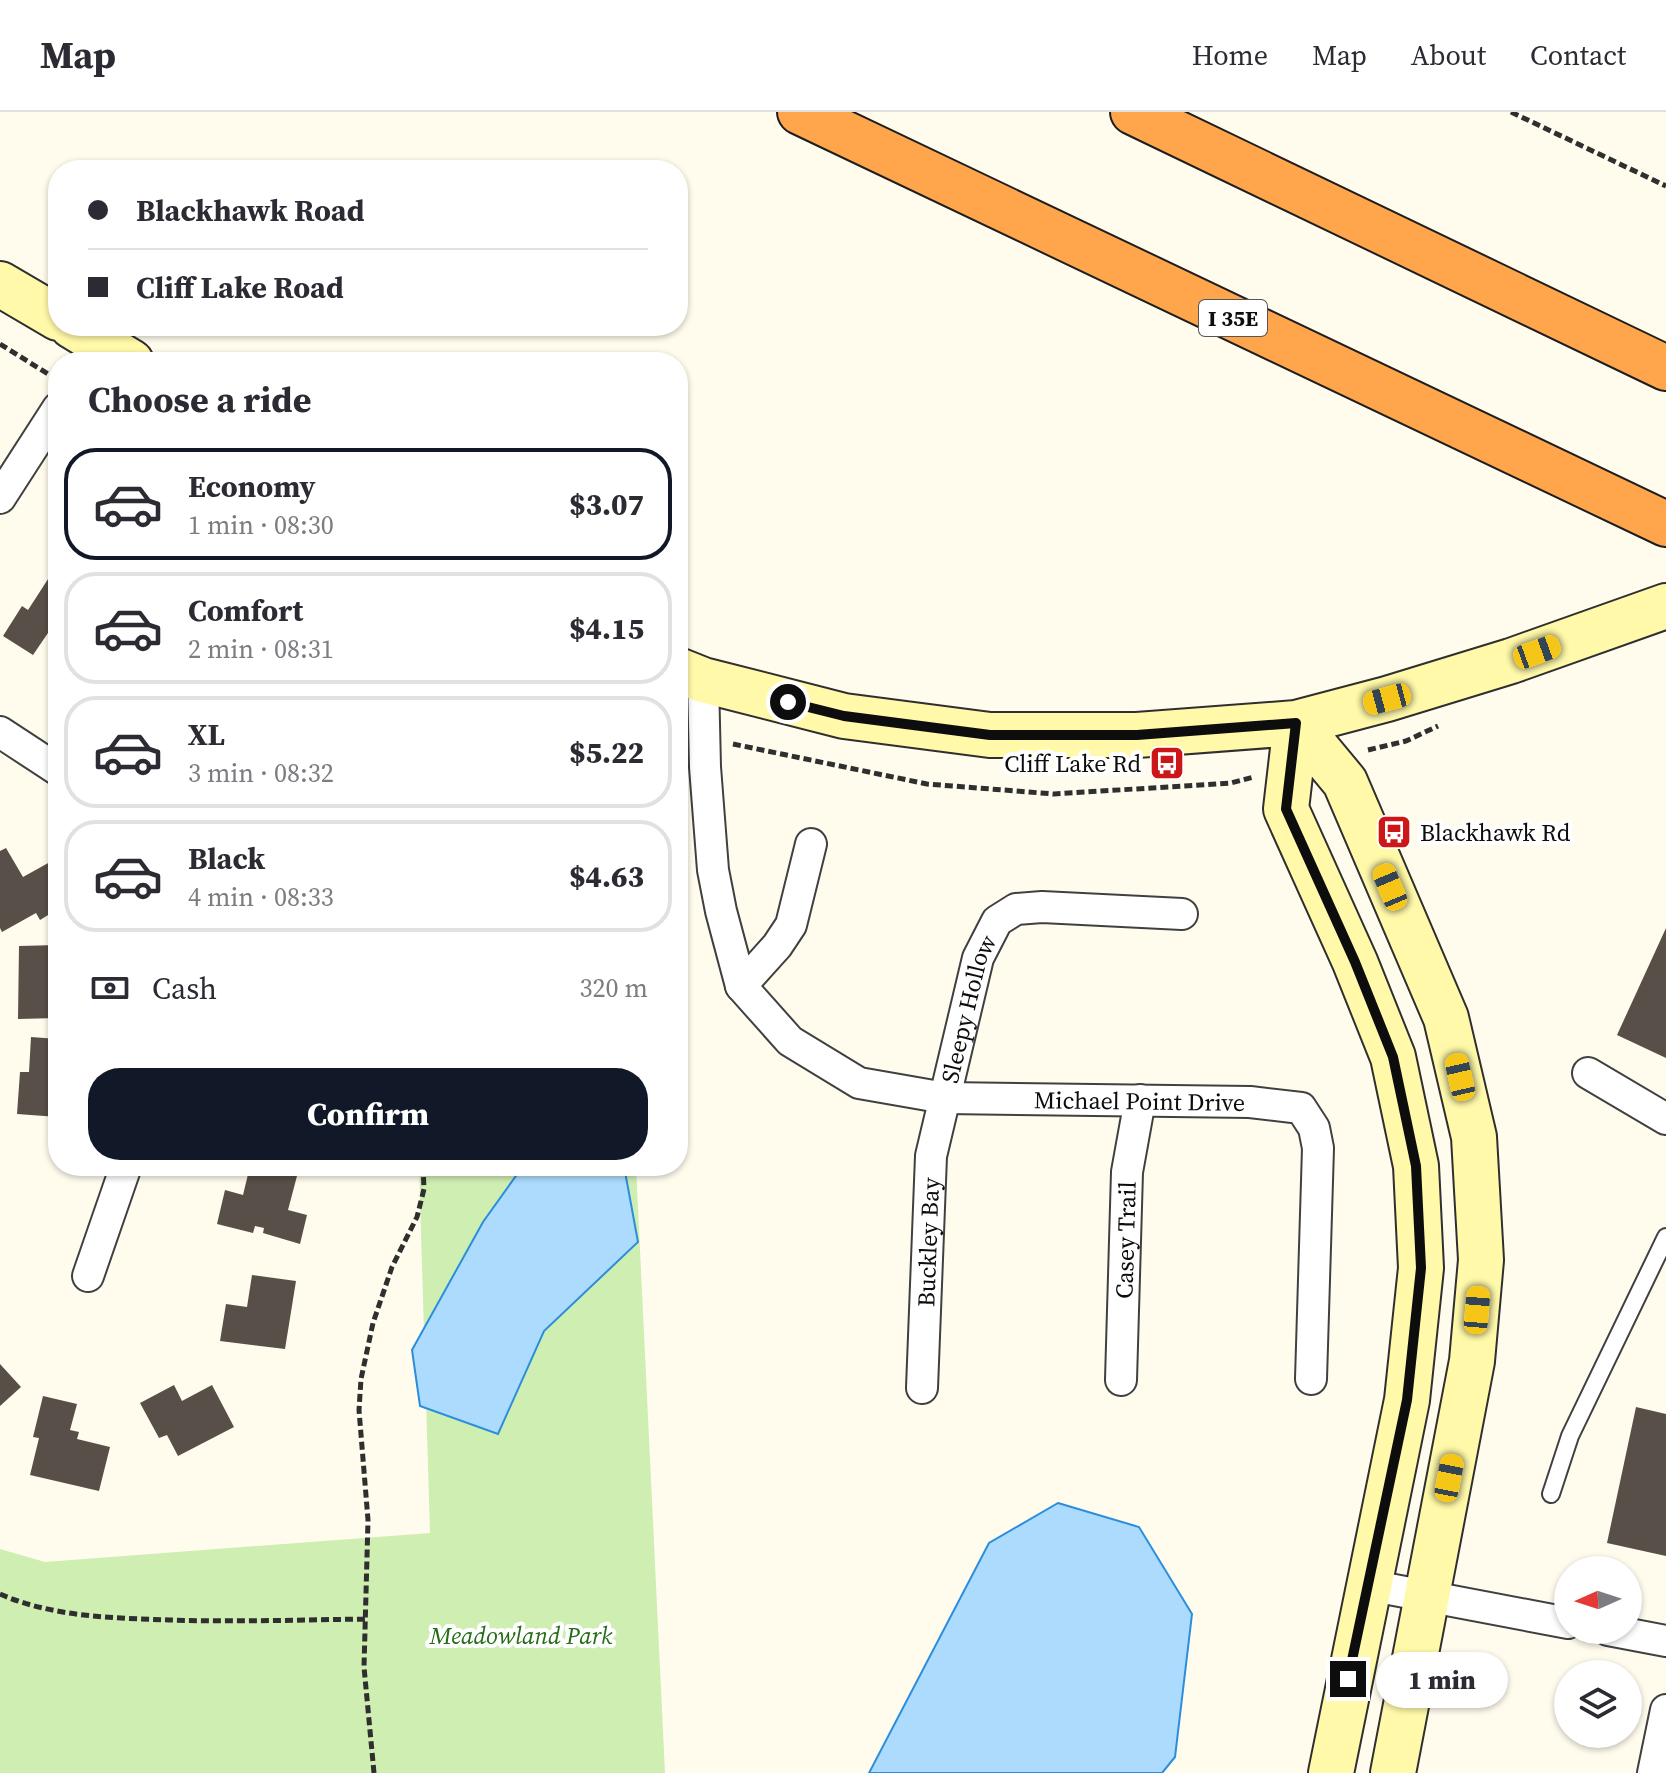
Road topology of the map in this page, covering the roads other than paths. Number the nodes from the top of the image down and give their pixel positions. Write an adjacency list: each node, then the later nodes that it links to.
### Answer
1 (800, 112): 8 (highway, I 35E)
2 (1133, 112): 5 (highway)
3 (0, 284): 4 (street)
4 (48, 312)
5 (1666, 368)
6 (48, 424): 7 (street)
7 (0, 498)
8 (1666, 524)
9 (1666, 606): 11 (street)
10 (690, 675): 11 (street); 16 (street, Michael Point Drive)
11 (1296, 723): 28 (street); 29 (street)
12 (0, 732): 13 (street)
13 (48, 763)
14 (811, 844): 16 (street)
15 (1182, 914): 18 (street, Sleepy Hollow)
16 (741, 986): 18 (street, Michael Point Drive)
17 (1588, 1073): 20 (street)
18 (945, 1098): 19 (street, Michael Point Drive); 26 (street, Buckley Bay)
19 (1140, 1100): 24 (street, Michael Point Drive); 25 (street, Casey Trail)
20 (1666, 1119)
21 (123, 1176): 23 (street)
22 (1666, 1237): 27 (lane)
23 (88, 1276)
24 (1311, 1379)
25 (1121, 1380)
26 (922, 1388)
27 (1551, 1494)
28 (1368, 1585): 29 (street); 34 (street)
29 (1427, 1596): 30 (street); 35 (street)
30 (1554, 1620)
31 (1642, 1636): 32 (street)
32 (1666, 1641)
33 (1666, 1710): 36 (street)
34 (1331, 1773)
35 (1393, 1773)
36 (1653, 1773)

